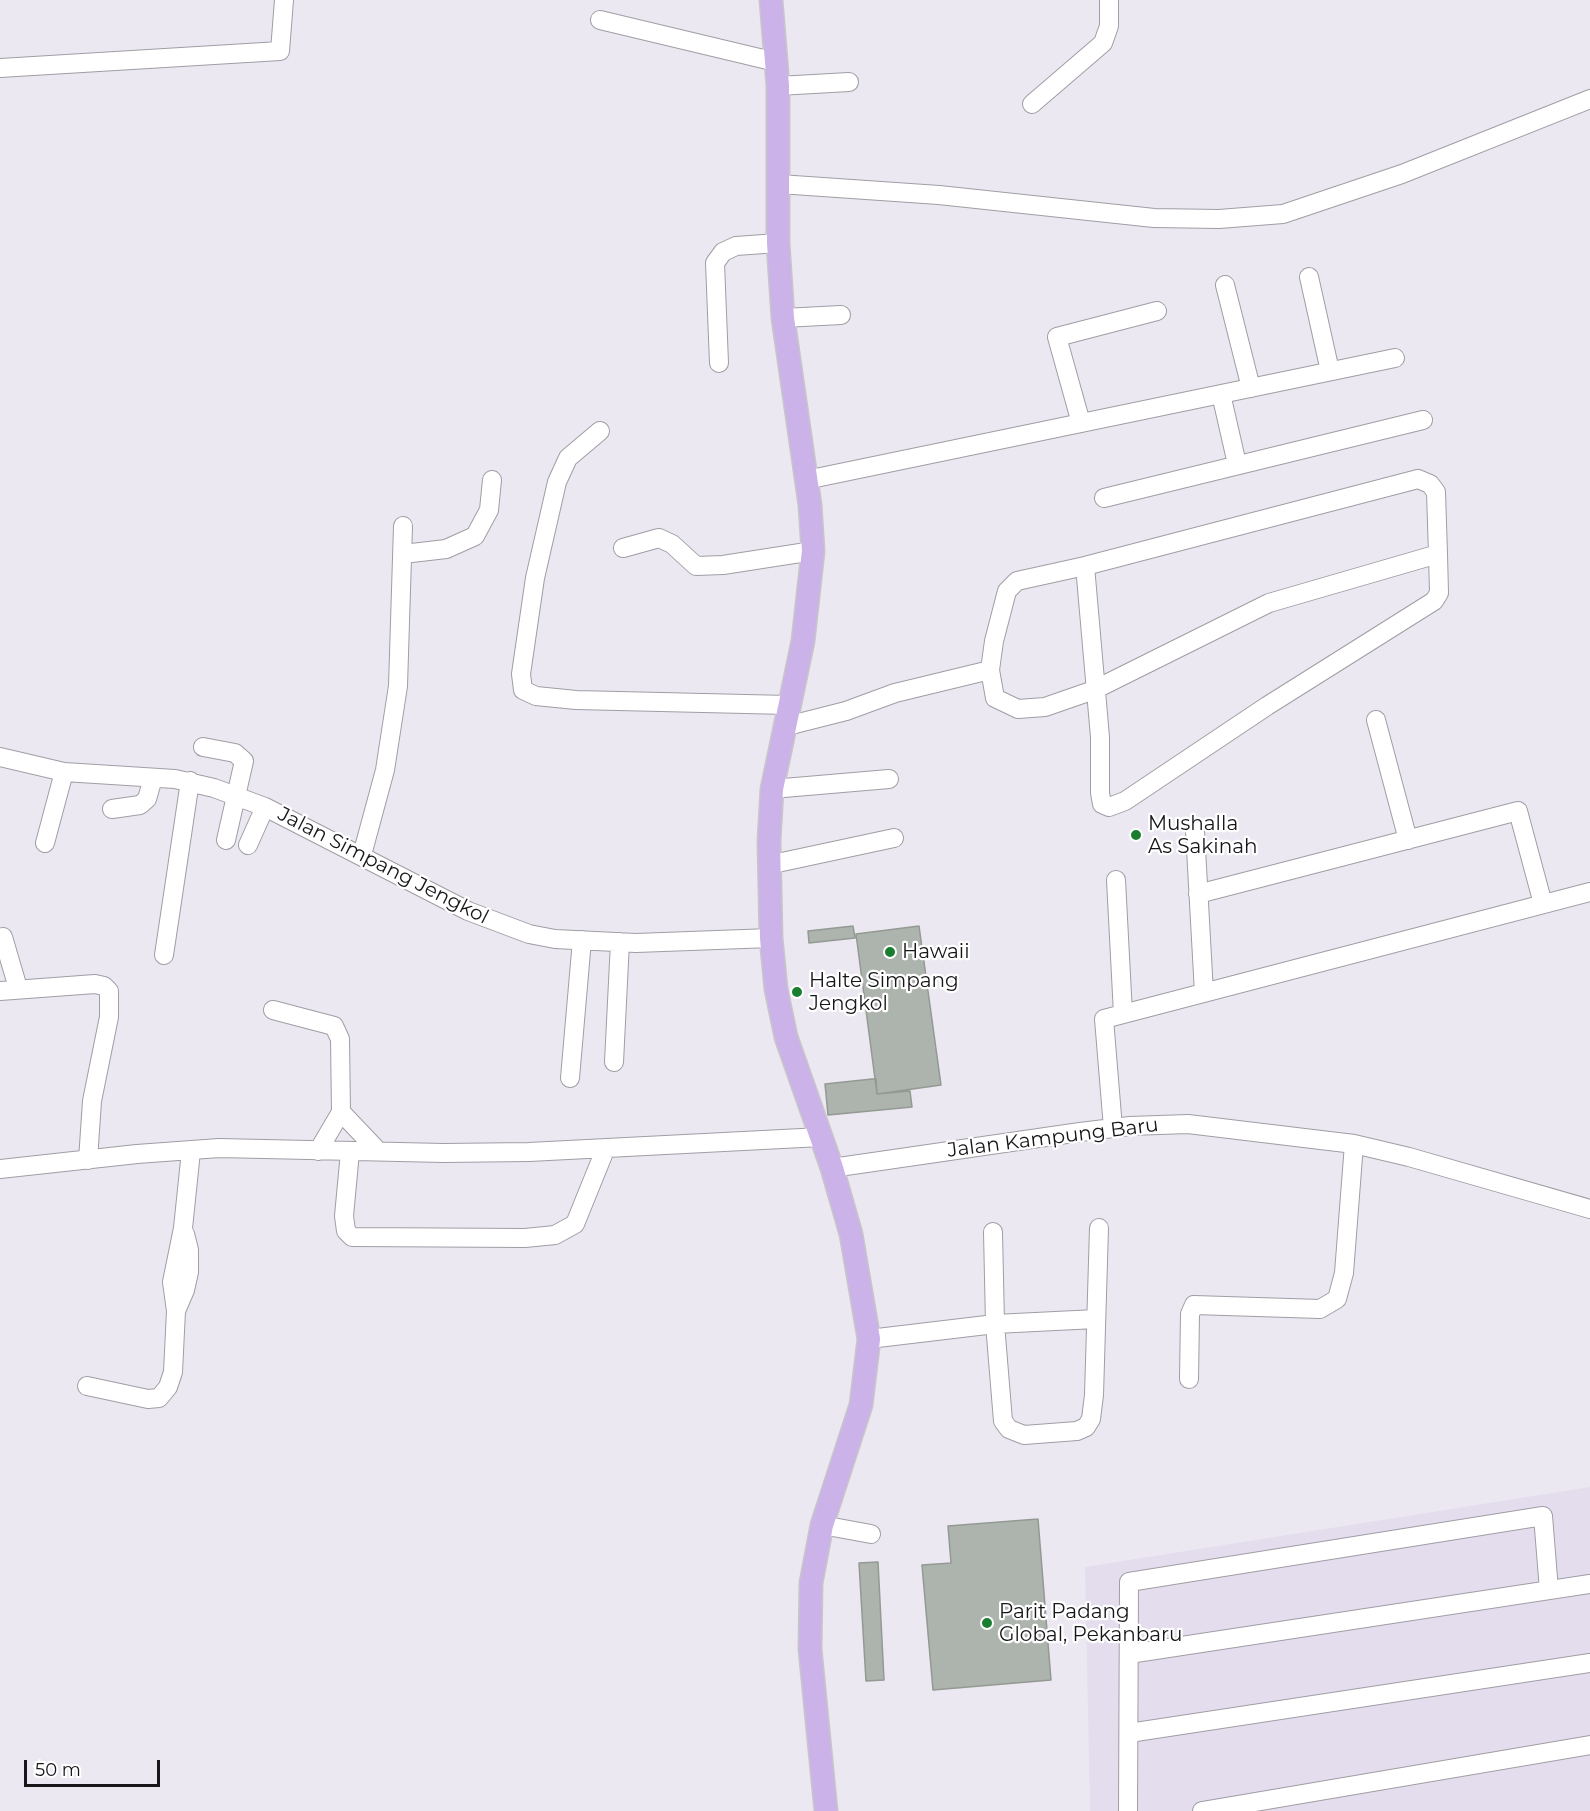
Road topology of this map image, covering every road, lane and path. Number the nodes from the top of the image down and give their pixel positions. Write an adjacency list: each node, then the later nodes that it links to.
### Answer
1 (284, 0): 6 (street)
2 (771, 0): 5 (main road)
3 (1109, 0): 10 (street)
4 (600, 20): 5 (street)
5 (776, 62): 8 (main road)
6 (0, 68)
7 (849, 82): 8 (street)
8 (778, 86): 11 (main road)
9 (1590, 99): 11 (street)
10 (1032, 104)
11 (779, 184): 12 (main road)
12 (778, 243): 17 (main road); 19 (street)
13 (1309, 277): 20 (street)
14 (1225, 285): 21 (street)
15 (1156, 311): 24 (street)
16 (841, 315): 17 (street)
17 (783, 318): 28 (main road)
18 (1395, 358): 20 (street)
19 (719, 363)
20 (1330, 371): 21 (street)
21 (1251, 388): 22 (street)
22 (1221, 394): 24 (street); 26 (street)
23 (1423, 420): 26 (street)
24 (1081, 423): 28 (street)
25 (600, 431): 38 (street)
26 (1237, 464): 29 (street)
27 (492, 480): 33 (street)
28 (806, 480): 32 (main road)
29 (1104, 498)
30 (403, 526): 33 (street)
31 (623, 548): 32 (street)
32 (813, 551): 38 (main road)
33 (403, 554): 57 (street)
34 (1438, 554): 35 (street); 37 (street); 37 (street)
35 (1085, 566): 36 (street); 37 (street)
36 (990, 670): 37 (street); 40 (street)
37 (1094, 690)
38 (788, 705): 40 (main road)
39 (1376, 720): 54 (street)
40 (783, 727): 47 (main road)
41 (203, 747): 48 (street)
42 (0, 757): 43 (street, Jalan Simpang Jengkol)
43 (64, 772): 44 (street, Jalan Simpang Jengkol); 55 (street)
44 (153, 778): 46 (street, Jalan Simpang Jengkol); 50 (street)
45 (889, 779): 47 (street)
46 (190, 781): 48 (street, Jalan Simpang Jengkol); 67 (street)
47 (772, 789): 58 (main road)
48 (237, 795): 49 (street, Jalan Simpang Jengkol); 53 (street)
49 (265, 807): 56 (street); 57 (street, Jalan Simpang Jengkol)
50 (112, 809)
51 (1195, 831): 61 (street)
52 (894, 838): 58 (street)
53 (226, 840)
54 (1408, 840): 61 (street); 62 (street)
55 (45, 843)
56 (248, 845)
57 (362, 855): 65 (street, Jalan Simpang Jengkol)
58 (768, 866): 64 (main road)
59 (1116, 880): 71 (street)
60 (1590, 892): 62 (street)
61 (1198, 894): 69 (street)
62 (1543, 904): 69 (street)
63 (3, 937): 68 (street)
64 (771, 938): 66 (street, Jalan Simpang Jengkol); 76 (main road)
65 (582, 940): 66 (street, Jalan Simpang Jengkol); 73 (street)
66 (620, 942): 72 (street)
67 (164, 955)
68 (9, 989): 83 (street)
69 (1204, 993): 71 (street)
70 (273, 1010): 74 (street)
71 (1123, 1014): 75 (street)
72 (614, 1062)
73 (570, 1078)
74 (341, 1112): 78 (street); 82 (street)
75 (1113, 1128): 77 (street, Jalan Kampung Baru); 84 (street, Jalan Kampung Baru)
76 (821, 1137): 79 (street); 84 (main road)
77 (1354, 1144): 86 (street, Jalan Kampung Baru); 92 (street)
78 (318, 1150): 80 (street); 81 (street)
79 (605, 1150): 81 (street); 82 (street)
80 (192, 1151): 83 (street); 93 (street)
81 (350, 1152): 82 (street)
82 (378, 1152)
83 (88, 1160): 85 (street)
84 (832, 1168): 91 (main road)
85 (0, 1169)
86 (1590, 1209)
87 (1099, 1228): 89 (street)
88 (993, 1232): 90 (street)
89 (1096, 1318): 90 (street); 90 (street)
90 (995, 1324): 91 (street)
91 (869, 1339): 94 (main road)
92 (1189, 1379)
93 (87, 1386)
94 (822, 1525): 95 (street); 102 (main road)
95 (871, 1534)
96 (1590, 1584): 97 (street)
97 (1549, 1590): 98 (street); 98 (street)
98 (1129, 1654): 100 (street)
99 (1590, 1663): 100 (street)
100 (1128, 1733): 103 (street)
101 (1590, 1744): 104 (street)
102 (826, 1811)
103 (1128, 1811)
104 (1202, 1811)

